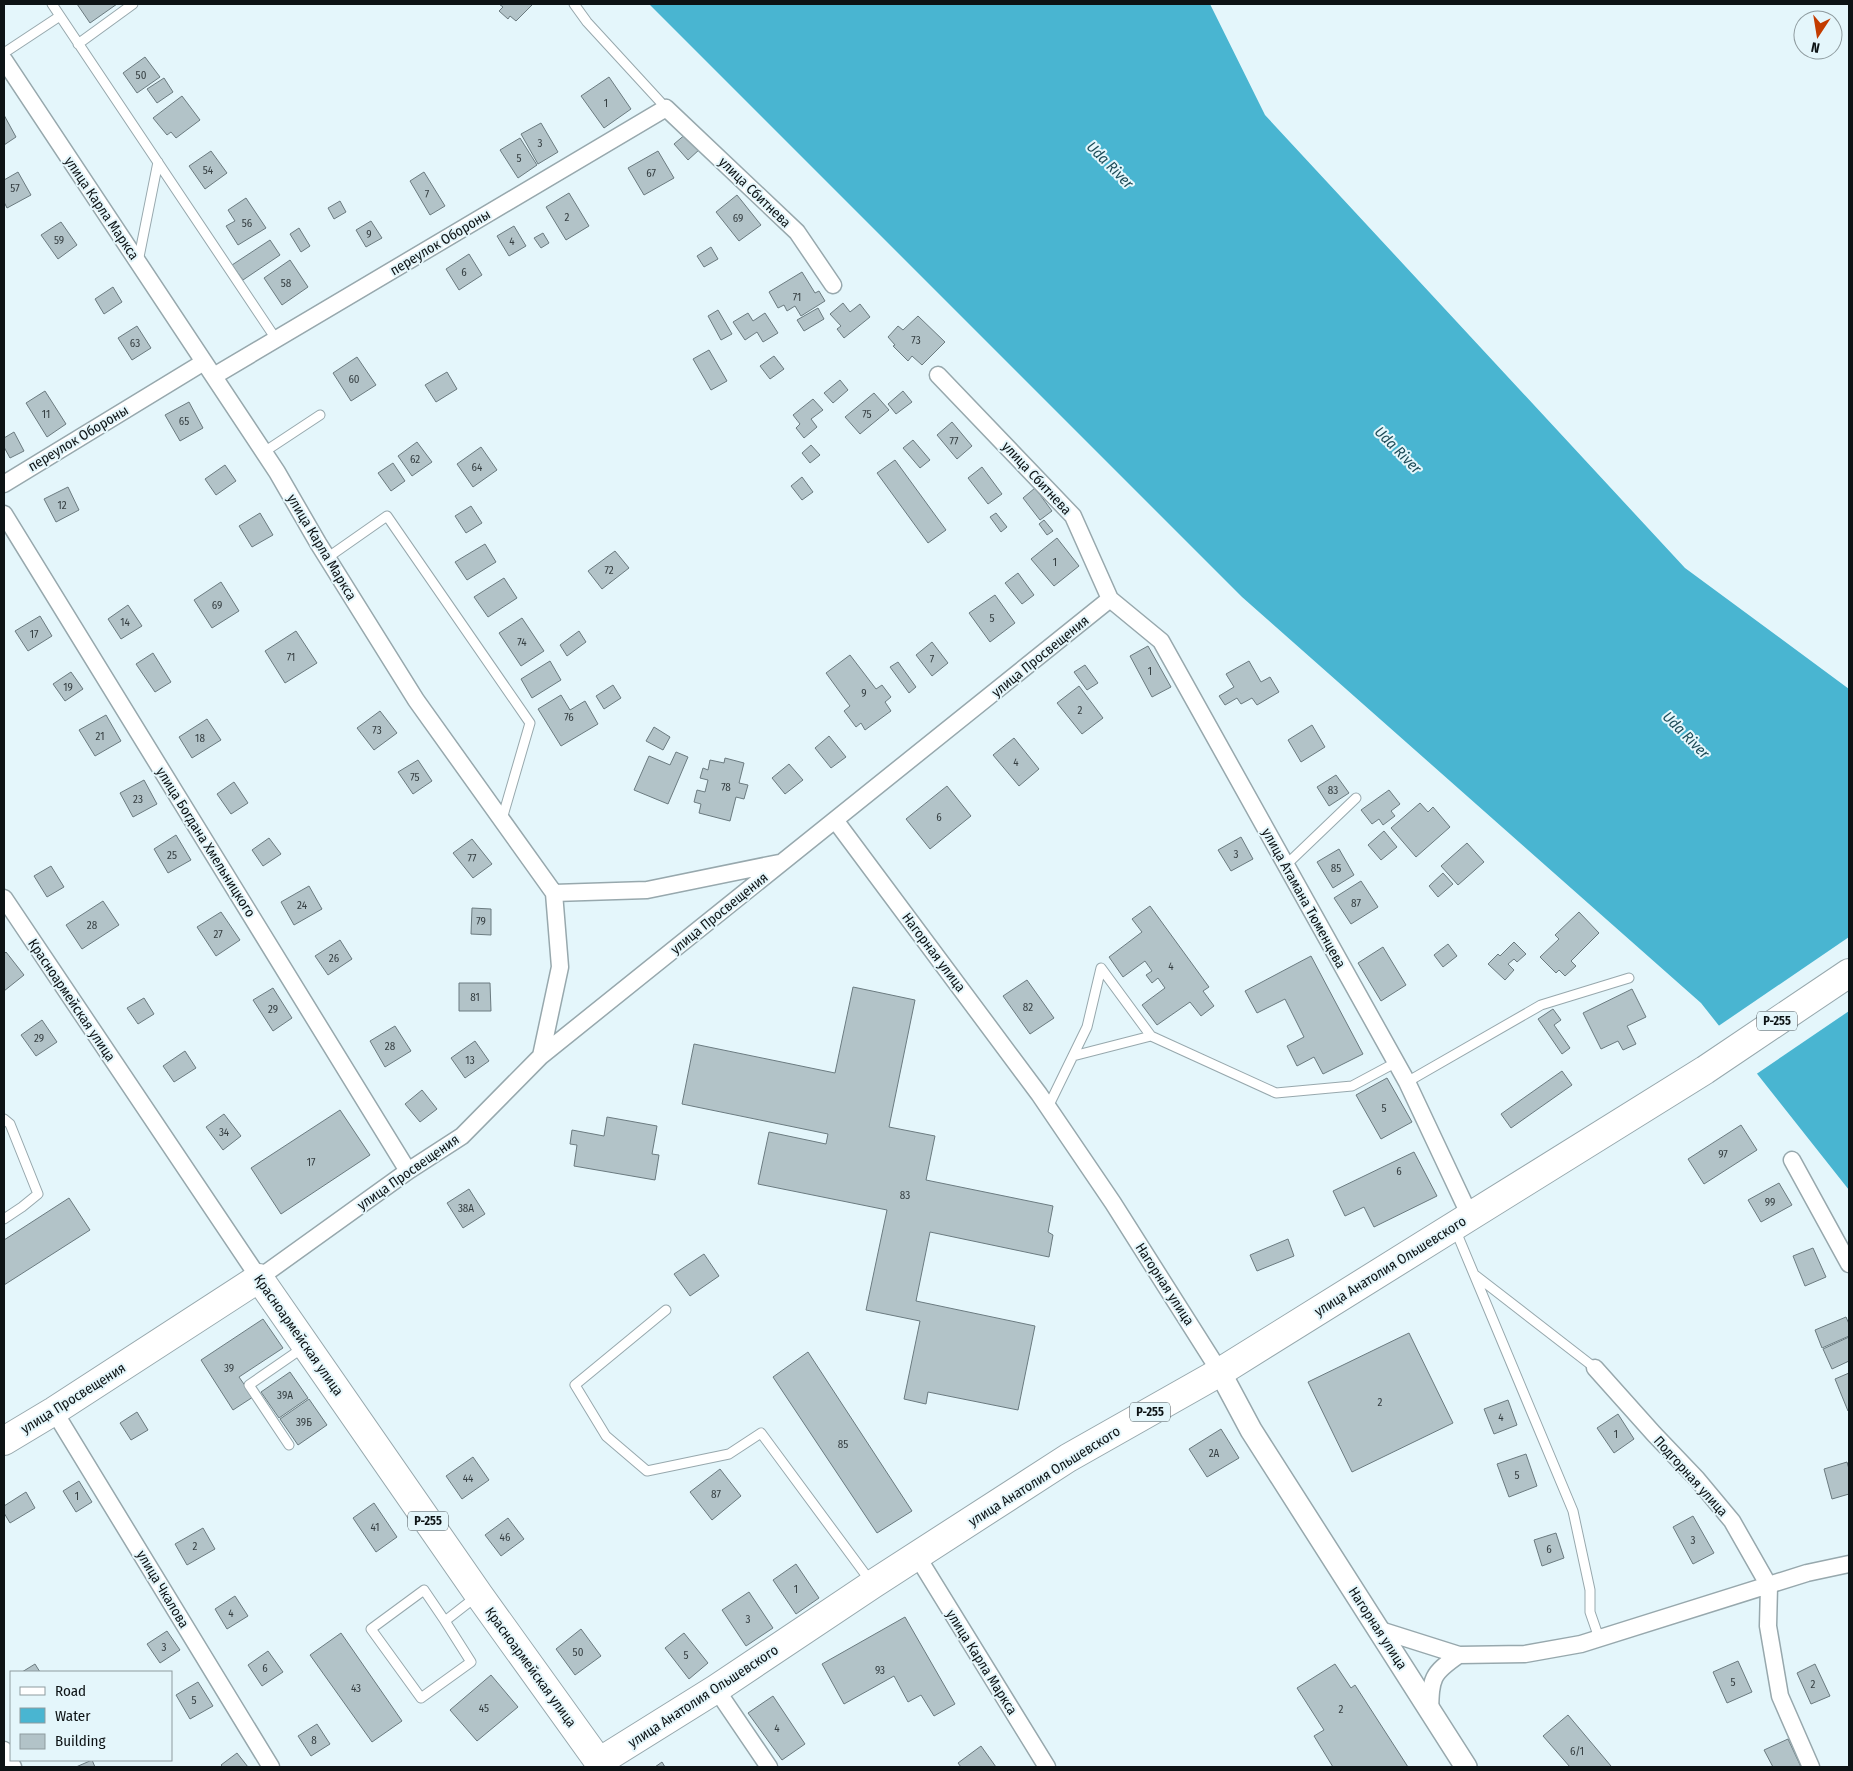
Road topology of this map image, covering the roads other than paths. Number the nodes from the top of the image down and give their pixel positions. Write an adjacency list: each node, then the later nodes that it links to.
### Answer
1 (52, 4): 4 (lane)
2 (133, 4): 5 (lane)
3 (574, 4): 8 (lane)
4 (60, 16): 5 (lane); 6 (lane)
5 (78, 44): 9 (lane)
6 (4, 54)
7 (4, 60): 10 (street, улица Карла Маркса)
8 (666, 108): 11 (street, улица Сбитнева); 12 (street, переулок Обороны)
9 (158, 162): 10 (lane); 12 (lane)
10 (138, 262): 13 (street, улица Карла Маркса)
11 (834, 285)
12 (276, 339): 15 (street, переулок Обороны)
13 (204, 362): 15 (street, улица Карла Маркса); 18 (street, переулок Обороны)
14 (938, 375): 21 (street, улица Сбитнева)
15 (214, 376): 17 (street, улица Карла Маркса)
16 (320, 415): 17 (lane)
17 (264, 452): 20 (street, улица Карла Маркса)
18 (4, 484)
19 (4, 514): 39 (street, улица Богдана Хмельницкого)
20 (327, 558): 23 (street, улица Карла Маркса); 23 (lane)
21 (1110, 599): 24 (street, улица Просвещения); 26 (street, улица Атамана Тюменцева)
22 (1356, 798): 26 (lane)
23 (502, 820): 27 (street, улица Карла Маркса)
24 (835, 820): 25 (street, улица Просвещения); 36 (street, Нагорная улица)
25 (782, 862): 27 (street, улица Просвещения); 32 (street, улица Просвещения)
26 (1286, 865): 34 (street, улица Атамана Тюменцева)
27 (554, 893): 32 (street)
28 (4, 898): 44 (street, Красноармейская улица)
29 (1849, 973): 41 (highway, улица Анатолия Ольшевского / Р-255)
30 (1629, 978): 35 (lane)
31 (1151, 1036): 33 (lane); 33 (lane); 34 (lane)
32 (541, 1056): 39 (street, улица Просвещения)
33 (1073, 1056): 36 (lane)
34 (1396, 1063): 35 (street, улица Атамана Тюменцева)
35 (1407, 1082): 41 (street, улица Атамана Тюменцева)
36 (1048, 1107): 48 (street, Нагорная улица)
37 (4, 1119): 40 (lane)
38 (1792, 1160): 42 (street)
39 (408, 1171): 44 (street, улица Просвещения)
40 (4, 1219)
41 (1462, 1221): 43 (lane); 48 (highway, улица Анатолия Ольшевского / Р-255)
42 (1849, 1264)
43 (1474, 1274): 47 (lane); 59 (lane)
44 (259, 1278): 46 (highway, Красноармейская улица / Р-255); 49 (highway, улица Просвещения)
45 (666, 1310): 54 (lane)
46 (306, 1346): 51 (lane); 56 (highway, Красноармейская улица / Р-255)
47 (1595, 1368): 55 (street, Подгорная улица)
48 (1220, 1372): 52 (highway, улица Анатолия Ольшевского / Р-255); 58 (street, Нагорная улица)
49 (54, 1411): 50 (highway, улица Просвещения); 66 (street, улица Чкалова)
50 (4, 1441)
51 (289, 1445)
52 (917, 1556): 54 (highway, улица Анатолия Ольшевского / Р-255); 68 (street, улица Карла Маркса)
53 (1849, 1564): 55 (street)
54 (873, 1584): 61 (highway, улица Анатолия Ольшевского / Р-255)
55 (1769, 1586): 59 (street); 70 (street)
56 (479, 1595): 57 (lane); 64 (highway, Красноармейская улица / Р-255)
57 (445, 1621): 57 (lane)
58 (1380, 1630): 60 (street); 62 (street, Нагорная улица)
59 (1599, 1638): 60 (street)
60 (1459, 1655): 62 (street)
61 (716, 1689): 64 (highway, улица Анатолия Ольшевского / Р-255); 67 (street)
62 (1430, 1712): 69 (street, Нагорная улица)
63 (4, 1750): 65 (street)
64 (598, 1766)
65 (13, 1767)
66 (271, 1767)
67 (769, 1767)
68 (1047, 1767)
69 (1466, 1767)
70 (1811, 1767)

